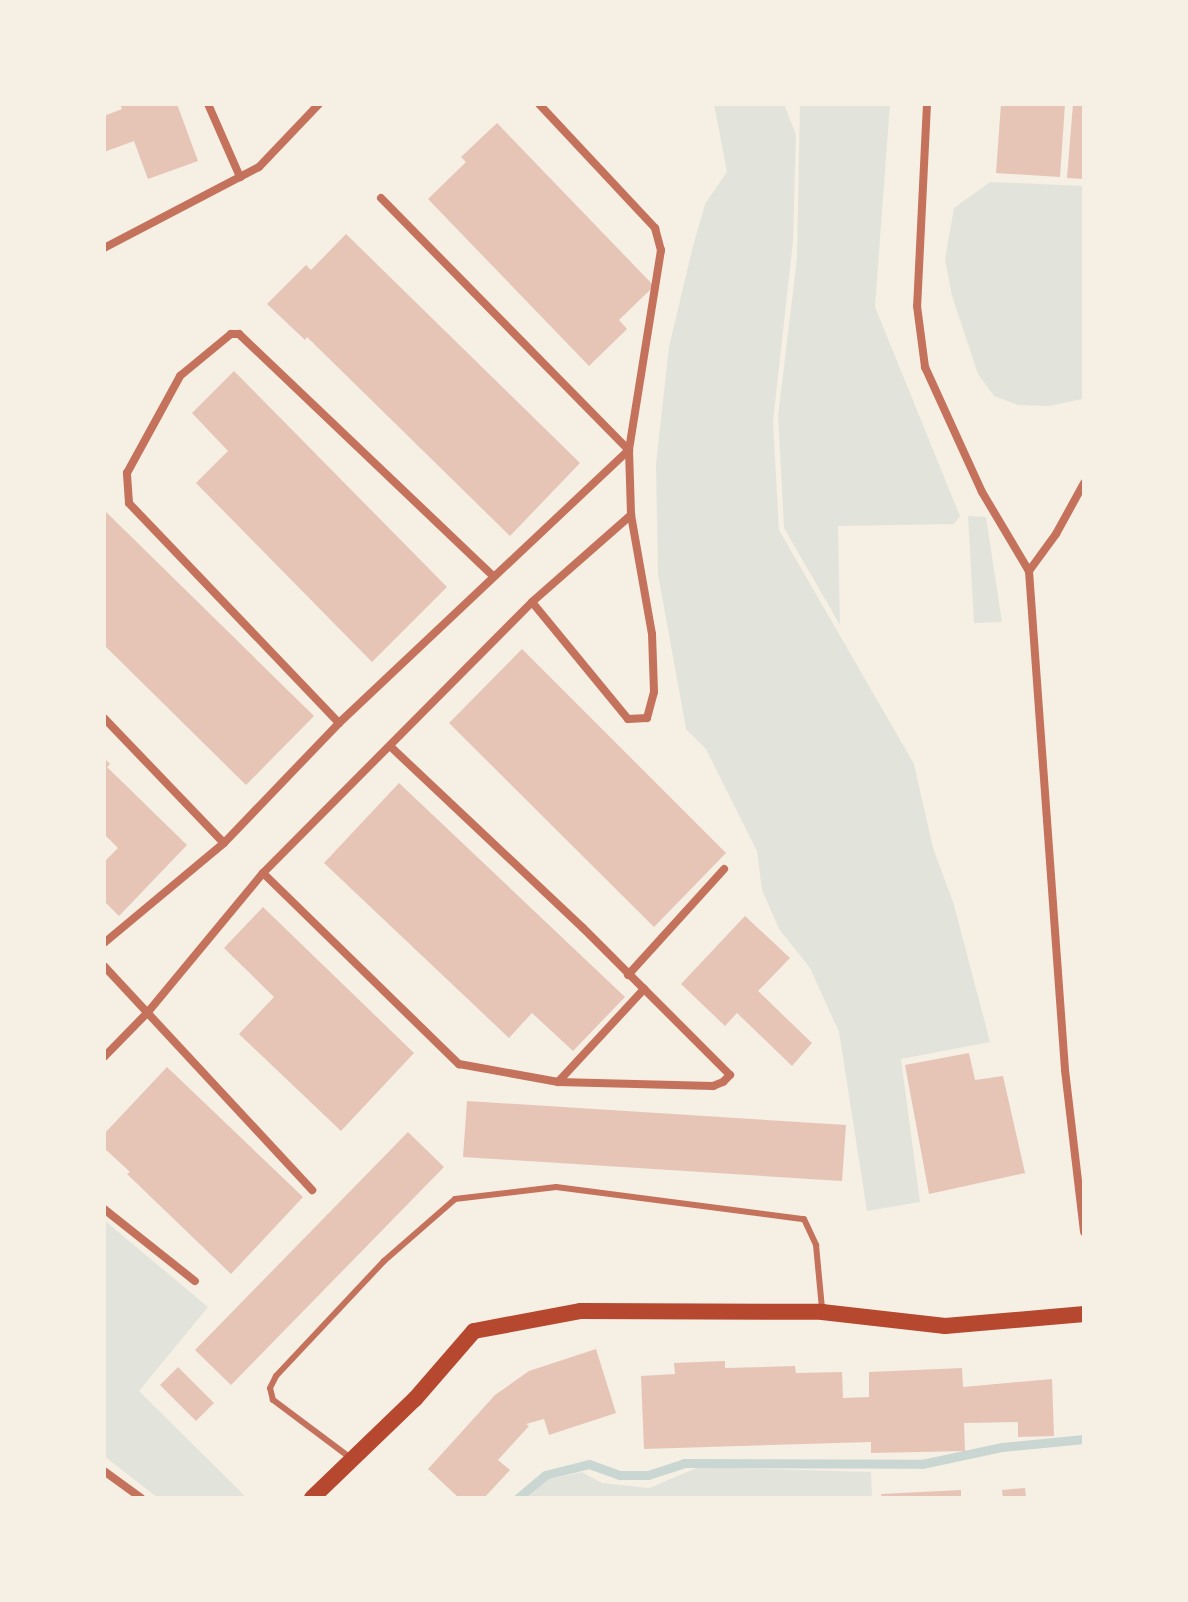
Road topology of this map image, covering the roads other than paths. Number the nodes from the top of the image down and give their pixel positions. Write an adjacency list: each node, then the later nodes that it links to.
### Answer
1 (208, 104): 5 (street)
2 (319, 104): 5 (street)
3 (539, 104): 8 (street)
4 (927, 104): 11 (street)
5 (240, 177): 7 (street)
6 (381, 198): 8 (street)
7 (104, 248)
8 (629, 450): 10 (street); 12 (street)
9 (1084, 483): 11 (street)
10 (631, 515): 13 (street); 13 (street)
11 (1029, 571): 29 (street)
12 (493, 576): 15 (street); 15 (street)
13 (532, 602): 16 (street)
14 (104, 718): 17 (street)
15 (339, 723): 17 (street)
16 (391, 747): 19 (street); 22 (street)
17 (224, 843): 20 (street)
18 (724, 869): 22 (street)
19 (263, 873): 24 (street); 26 (street)
20 (104, 943)
21 (104, 966): 24 (street)
22 (628, 975): 23 (street)
23 (644, 989): 26 (street); 26 (street)
24 (148, 1012): 25 (street); 27 (street)
25 (104, 1057)
26 (558, 1082)
27 (312, 1190)
28 (104, 1209): 30 (street)
29 (1084, 1232)
30 (195, 1281)
31 (822, 1312): 32 (main road); 33 (main road); 33 (lane)
32 (1084, 1314)
33 (355, 1461): 36 (main road)
34 (104, 1471): 35 (street)
35 (141, 1498)
36 (312, 1498)

